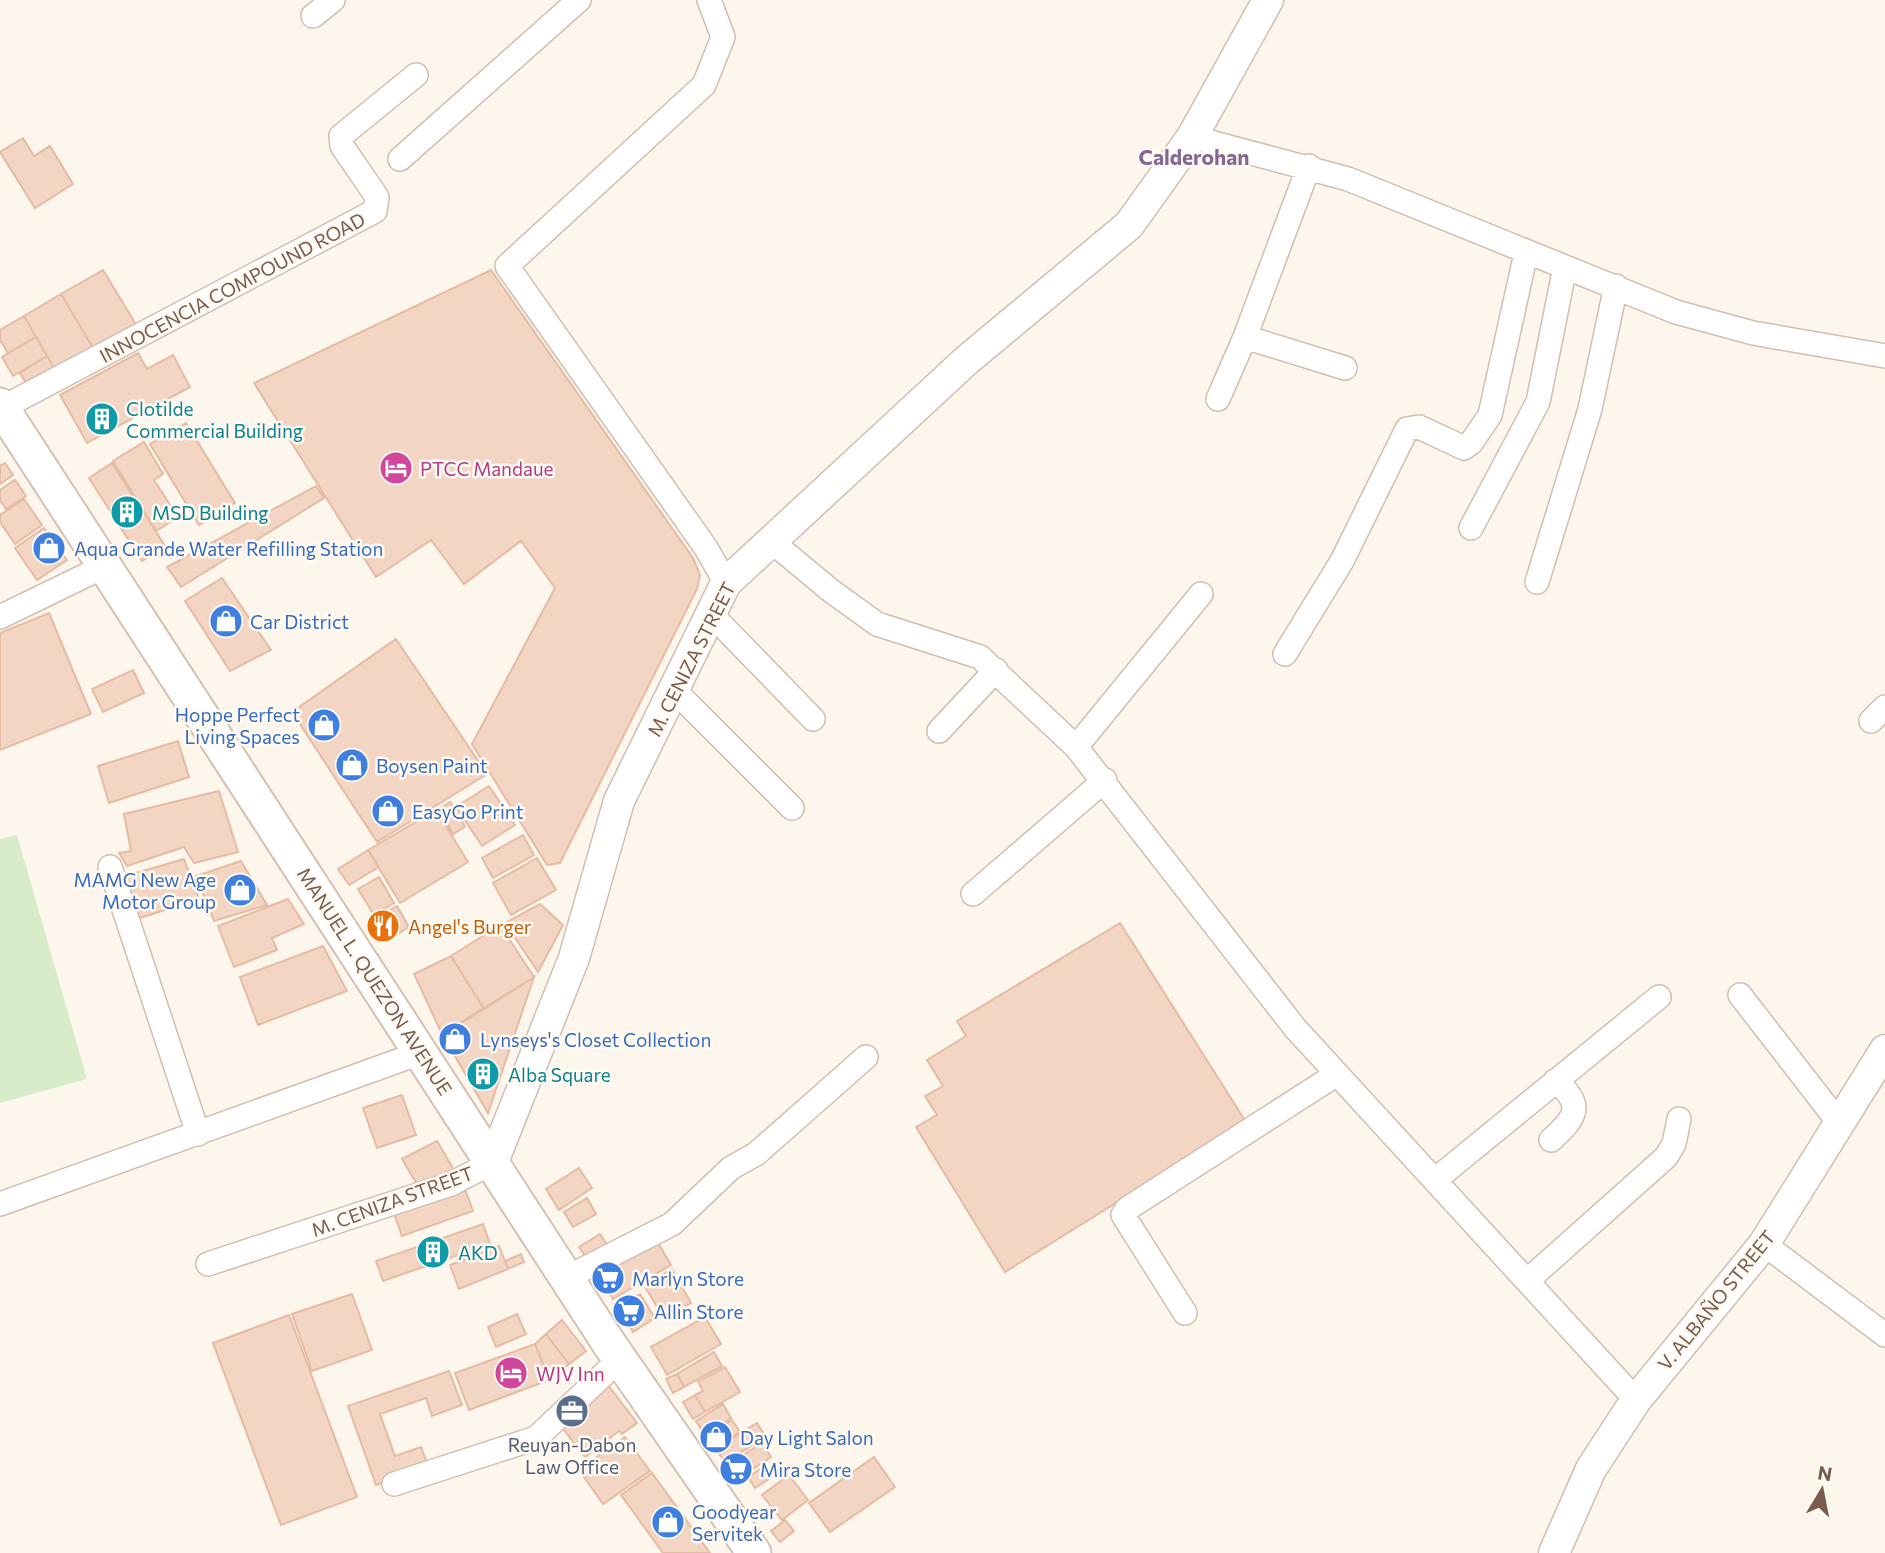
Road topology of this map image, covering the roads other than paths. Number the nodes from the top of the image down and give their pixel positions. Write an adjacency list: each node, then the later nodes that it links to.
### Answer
1 (333, 0): 5 (street)
2 (579, 0): 8 (street)
3 (709, 0): 22 (street)
4 (1268, 0): 7 (street, M. CENIZA STREET)
5 (313, 16)
6 (416, 75): 17 (street, INNOCENCIA COMPOUND ROAD)
7 (1192, 137): 9 (street); 19 (street, M. CENIZA STREET)
8 (400, 159)
9 (1309, 166): 10 (street); 13 (street)
10 (1526, 253): 11 (street); 26 (street)
11 (1565, 267): 12 (street); 18 (street)
12 (1616, 286): 14 (street); 21 (street)
13 (1245, 337): 15 (street); 16 (street)
14 (1885, 356)
15 (1345, 368)
16 (1218, 399)
17 (1, 407): 20 (main road, MANUEL L. QUEZON AVENUE)
18 (1471, 528)
19 (771, 541): 22 (street, M. CENIZA STREET); 27 (street)
20 (105, 566): 25 (street); 39 (main road, MANUEL L. QUEZON AVENUE)
21 (1536, 582)
22 (726, 583): 24 (street, M. CENIZA STREET)
23 (1201, 594): 31 (street)
24 (711, 614): 28 (street, M. CENIZA STREET); 29 (street)
25 (0, 617)
26 (1285, 654)
27 (996, 670): 30 (street); 31 (street)
28 (673, 689): 33 (street); 47 (street, M. CENIZA STREET)
29 (813, 719)
30 (939, 731)
31 (1076, 747): 32 (street)
32 (1105, 780): 35 (street); 41 (street)
33 (792, 807)
34 (110, 867): 45 (street)
35 (973, 894)
36 (1740, 995): 44 (street)
37 (1659, 998): 42 (street)
38 (1885, 1050): 44 (street, V. ALBAÑO STREET)
39 (420, 1053): 45 (street); 47 (main road, MANUEL L. QUEZON AVENUE)
40 (866, 1057): 52 (street)
41 (1336, 1074): 48 (street); 54 (street)
42 (1555, 1081): 46 (street); 48 (street)
43 (1679, 1119): 53 (street)
44 (1840, 1124): 50 (street, V. ALBAÑO STREET)
45 (198, 1133): 49 (street)
46 (1551, 1140)
47 (493, 1162): 51 (street, M. CENIZA STREET); 52 (main road, MANUEL L. QUEZON AVENUE)
48 (1435, 1180): 53 (street)
49 (0, 1204)
50 (1764, 1244): 55 (street); 57 (street, V. ALBAÑO STREET)
51 (208, 1264)
52 (566, 1278): 56 (main road, MANUEL L. QUEZON AVENUE)
53 (1528, 1280): 57 (street)
54 (1185, 1312)
55 (1885, 1335)
56 (620, 1359): 58 (street); 59 (main road, MANUEL L. QUEZON AVENUE)
57 (1636, 1399): 60 (street, V. ALBAÑO STREET)
58 (394, 1484)
59 (751, 1552)
60 (1553, 1553)

